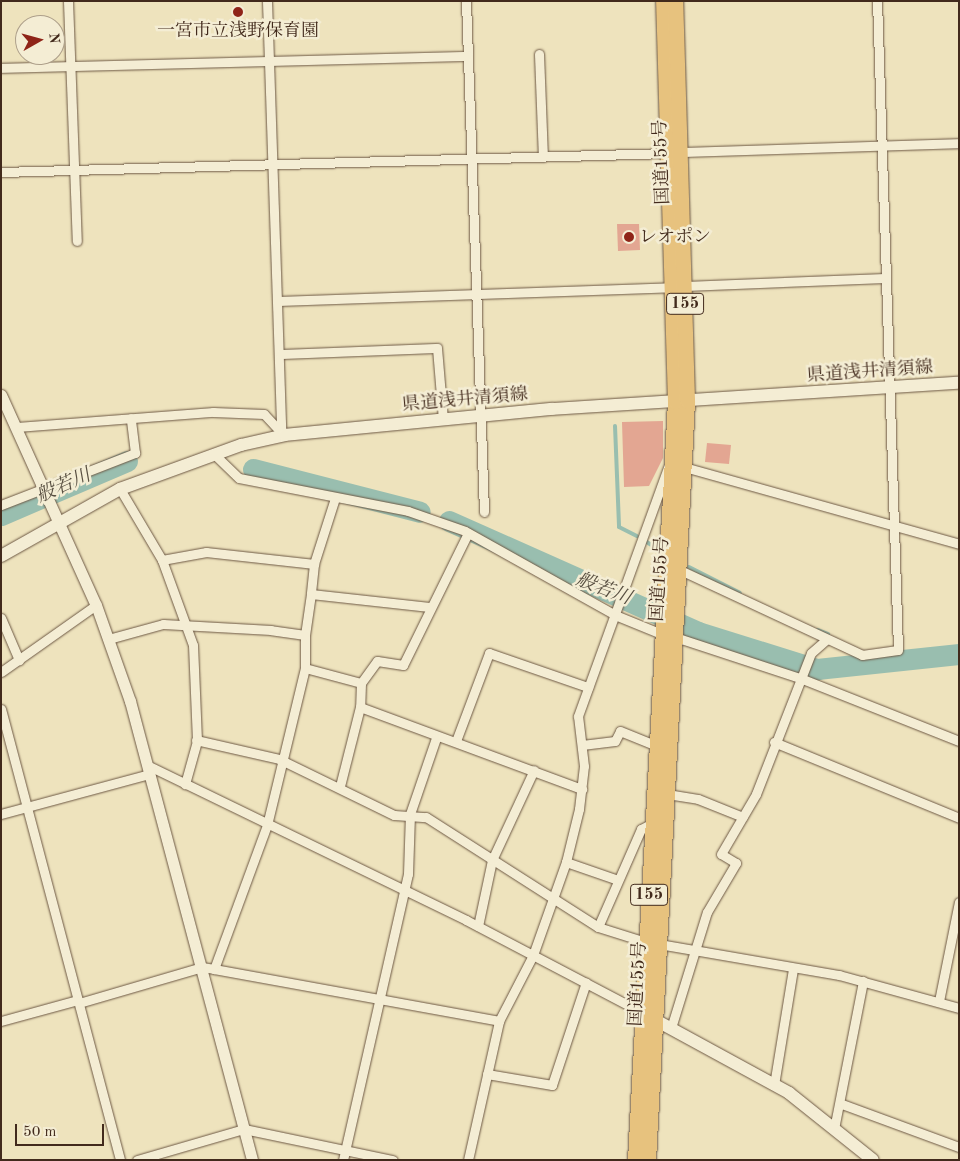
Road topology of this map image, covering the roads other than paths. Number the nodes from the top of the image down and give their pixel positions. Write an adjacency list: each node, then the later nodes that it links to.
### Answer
1 (68, 1): 10 (street)
2 (267, 1): 9 (street)
3 (466, 1): 8 (street)
4 (663, 1): 14 (highway, 国道155号 / 155)
5 (675, 1): 14 (highway, 国道155号 / 155)
6 (877, 1): 13 (street)
7 (539, 54): 15 (street)
8 (468, 56): 9 (street); 16 (street)
9 (268, 60): 10 (street); 17 (street)
10 (71, 66): 11 (street); 18 (street)
11 (1, 68)
12 (959, 143): 13 (street)
13 (882, 146): 14 (street); 21 (street)
14 (674, 153): 15 (street); 22 (highway, 国道155号 / 155)
15 (543, 156): 16 (street)
16 (472, 159): 17 (street); 23 (street)
17 (271, 165): 18 (street); 24 (street)
18 (74, 171): 19 (street); 20 (street)
19 (1, 172)
20 (78, 241)
21 (885, 278): 22 (street); 27 (street)
22 (679, 286): 23 (street); 29 (highway, 国道155号 / 155)
23 (476, 293): 24 (street); 31 (street)
24 (278, 301): 25 (street)
25 (280, 354): 33 (street); 35 (street)
26 (959, 383): 27 (main road, 県道浅井清須線)
27 (887, 389): 29 (main road, 県道浅井清須線); 44 (street)
28 (1, 395): 30 (street)
29 (681, 400): 31 (main road, 県道浅井清須線); 37 (highway, 国道155号 / 155)
30 (6, 416): 34 (street)
31 (481, 416): 33 (main road, 県道浅井清須線); 42 (street)
32 (131, 418): 34 (street); 35 (street); 38 (street)
33 (443, 420): 35 (main road, 県道浅井清須線)
34 (17, 427): 38 (street)
35 (283, 433): 36 (main road, 県道浅井清須線)
36 (215, 455): 39 (main road, 県道浅井清須線); 40 (street)
37 (678, 466): 44 (street); 50 (highway, 国道155号 / 155); 53 (highway, 国道155号 / 155); 55 (street)
38 (44, 486): 41 (street); 43 (street)
39 (120, 489): 43 (main road, 県道浅井清須線); 48 (street)
40 (335, 498): 45 (street); 49 (street)
41 (1, 505)
42 (484, 512)
43 (59, 520): 47 (main road, 県道浅井清須線); 52 (street)
44 (893, 526): 46 (street); 61 (street)
45 (468, 533): 54 (street); 55 (street)
46 (959, 544)
47 (1, 556)
48 (162, 560): 49 (street); 57 (street)
49 (314, 564): 51 (street)
50 (680, 570): 53 (highway, 国道155号 / 155); 61 (street)
51 (311, 594): 54 (street); 59 (street)
52 (96, 605): 60 (street); 62 (street)
53 (671, 606): 58 (highway, 国道155号 / 155)
54 (429, 607): 66 (street)
55 (615, 613): 58 (street); 67 (street)
56 (1, 618): 62 (street)
57 (187, 623): 59 (street); 60 (street); 71 (street)
58 (669, 634): 65 (street); 76 (highway, 国道155号 / 155); 83 (highway, 国道155号 / 155)
59 (305, 636): 63 (street)
60 (108, 639): 78 (street)
61 (827, 639): 65 (street)
62 (19, 660): 64 (street)
63 (305, 668): 66 (street); 77 (street)
64 (1, 672)
65 (801, 675): 73 (street); 74 (street)
66 (361, 683): 68 (street)
67 (588, 687): 72 (street); 75 (street)
68 (360, 707): 70 (street); 81 (street)
69 (1, 710): 84 (street)
70 (436, 738): 72 (street); 86 (street)
71 (196, 740): 77 (street); 80 (street)
72 (456, 741): 79 (street)
73 (959, 741)
74 (774, 742): 87 (street); 88 (street)
75 (582, 745): 76 (street); 82 (street)
76 (657, 746): 89 (highway, 国道155号 / 155)
77 (279, 759): 81 (street); 90 (street)
78 (148, 769): 80 (street); 84 (street); 102 (street)
79 (534, 770): 82 (street); 91 (street)
80 (185, 784): 90 (street)
81 (340, 786): 86 (street)
82 (582, 788): 92 (street)
83 (668, 794): 87 (street); 99 (highway, 国道155号 / 155)
84 (28, 806): 85 (street); 109 (street)
85 (1, 814)
86 (410, 814): 91 (street); 94 (street)
87 (743, 818): 100 (street)
88 (959, 818)
89 (653, 823): 93 (street); 99 (highway, 国道155号 / 155)
90 (266, 825): 94 (street); 103 (street)
91 (492, 860): 95 (street); 97 (street)
92 (566, 862): 93 (street); 95 (street)
93 (615, 879): 98 (street)
94 (404, 892): 97 (street); 107 (street)
95 (554, 899): 98 (street); 101 (street)
96 (959, 902): 108 (street)
97 (478, 926): 101 (street)
98 (598, 927): 99 (street)
99 (653, 943): 100 (street); 111 (highway, 国道155号 / 155)
100 (697, 953): 104 (street); 114 (street)
101 (533, 955): 106 (street); 113 (street)
102 (202, 967): 103 (street); 109 (street); 118 (street)
103 (214, 969): 107 (street)
104 (793, 969): 105 (street); 116 (street)
105 (864, 981): 108 (street); 117 (street)
106 (586, 982): 111 (street); 115 (street)
107 (378, 999): 113 (street); 121 (street)
108 (939, 1001): 110 (street)
109 (78, 1002): 112 (street); 122 (street)
110 (959, 1008)
111 (649, 1016): 114 (main road); 128 (highway, 国道155号 / 155); 129 (highway, 国道155号 / 155)
112 (1, 1021)
113 (499, 1022): 115 (street)
114 (671, 1028): 116 (main road)
115 (487, 1074): 127 (street)
116 (774, 1085): 119 (main road)
117 (842, 1104): 119 (street); 120 (street)
118 (244, 1129): 121 (street); 123 (street); 124 (street)
119 (834, 1129): 130 (main road)
120 (959, 1147)
121 (345, 1150): 125 (street); 126 (street)
122 (120, 1160)
123 (137, 1160)
124 (252, 1160)
125 (343, 1160)
126 (393, 1160)
127 (468, 1160)
128 (635, 1160)
129 (648, 1160)
130 (873, 1160)

